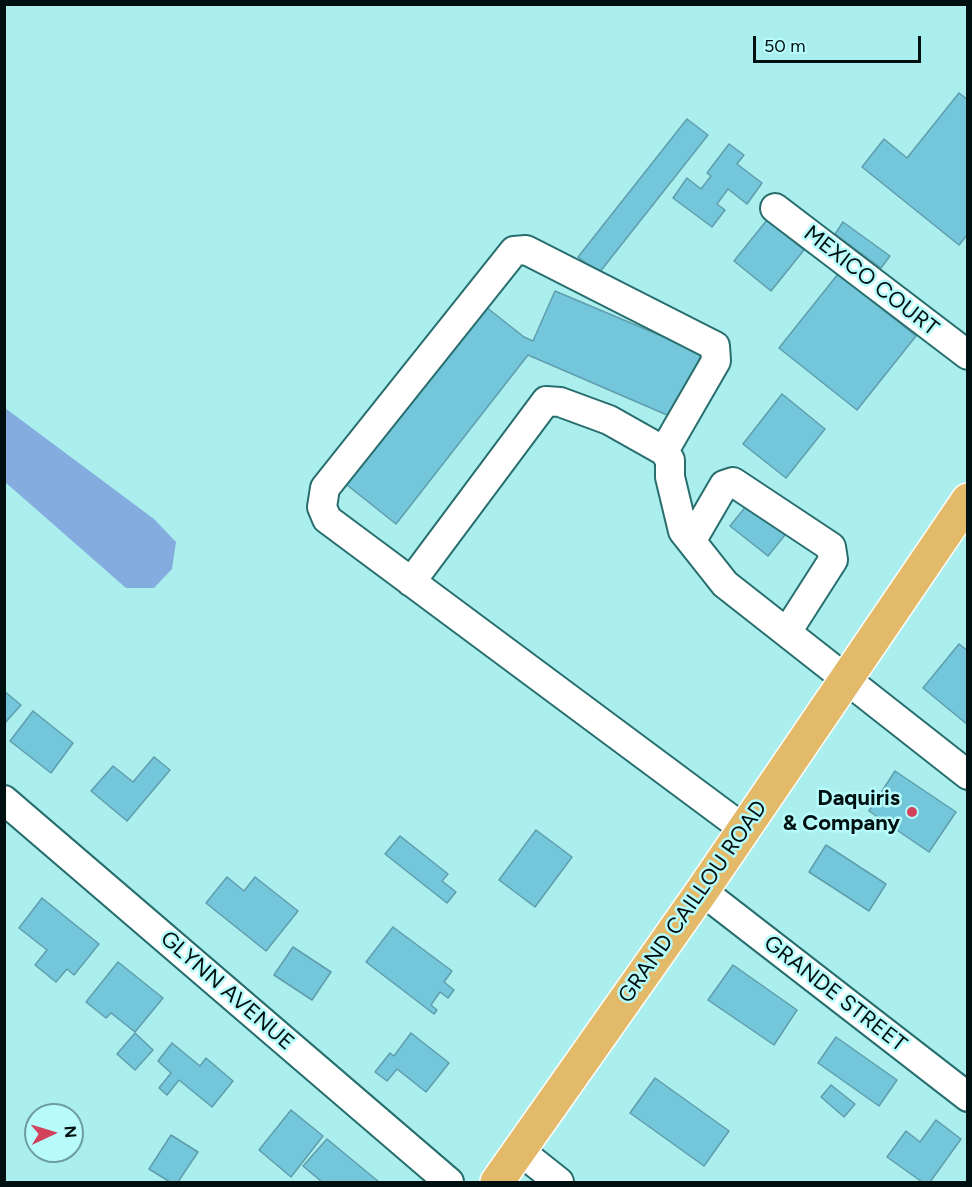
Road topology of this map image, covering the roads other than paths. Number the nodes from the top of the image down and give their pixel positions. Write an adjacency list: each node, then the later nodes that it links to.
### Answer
1 (775, 208): 2 (street, MEXICO COURT)
2 (968, 355)
3 (664, 451): 5 (street); 6 (street); 6 (street)
4 (968, 500): 8 (main road, GRAND CAILLOU ROAD)
5 (692, 540): 7 (street); 7 (street)
6 (411, 582): 11 (street)
7 (787, 632): 8 (street)
8 (847, 678): 9 (street); 11 (main road, GRAND CAILLOU ROAD)
9 (968, 775)
10 (4, 800): 15 (street, GLYNN AVENUE)
11 (744, 829): 12 (main road, GRAND CAILLOU ROAD)
12 (702, 891): 13 (street, GRANDE STREET); 14 (main road, GRAND CAILLOU ROAD)
13 (968, 1097)
14 (520, 1151): 16 (main road, GRAND CAILLOU ROAD); 17 (street)
15 (449, 1182)
16 (497, 1182)
17 (559, 1182)

